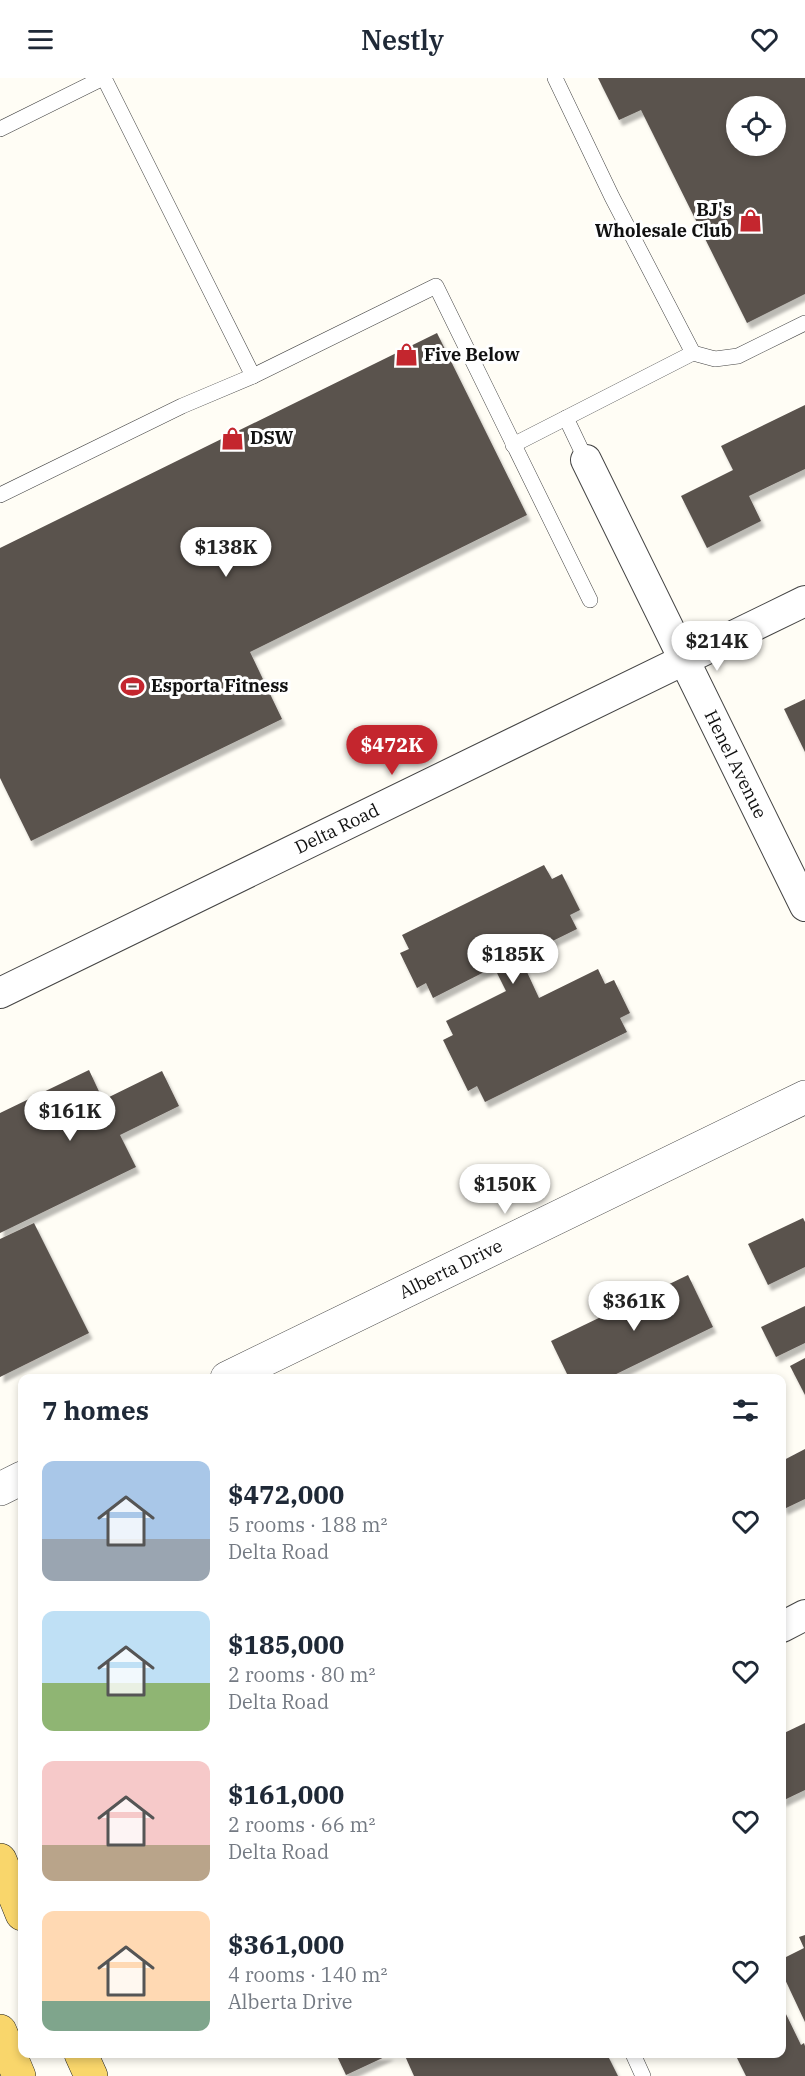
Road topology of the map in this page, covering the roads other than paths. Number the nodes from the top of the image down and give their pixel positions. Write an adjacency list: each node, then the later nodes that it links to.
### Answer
1 (103, 78): 3 (lane); 6 (lane)
2 (555, 78): 5 (lane)
3 (0, 129)
4 (805, 323): 5 (lane)
5 (693, 353): 7 (lane)
6 (253, 376): 8 (lane); 10 (lane)
7 (566, 418): 8 (lane); 9 (lane)
8 (513, 445): 11 (lane)
9 (586, 460): 13 (street, Henel Avenue)
10 (0, 495)
11 (590, 600)
12 (805, 601): 13 (street, Delta Road)
13 (684, 660): 14 (street, Henel Avenue); 15 (street, Delta Road)
14 (805, 906)
15 (0, 993)
16 (805, 1097): 17 (street, Alberta Drive)
17 (235, 1374)
18 (18, 1480): 19 (street)
19 (0, 1489)
20 (805, 1616): 21 (street)
21 (786, 1625)
22 (0, 1860): 23 (main road)
23 (18, 1904)
24 (0, 2031): 27 (main road)
25 (83, 2058): 28 (main road)
26 (635, 2058): 29 (lane)
27 (19, 2076)
28 (91, 2076)
29 (643, 2076)

